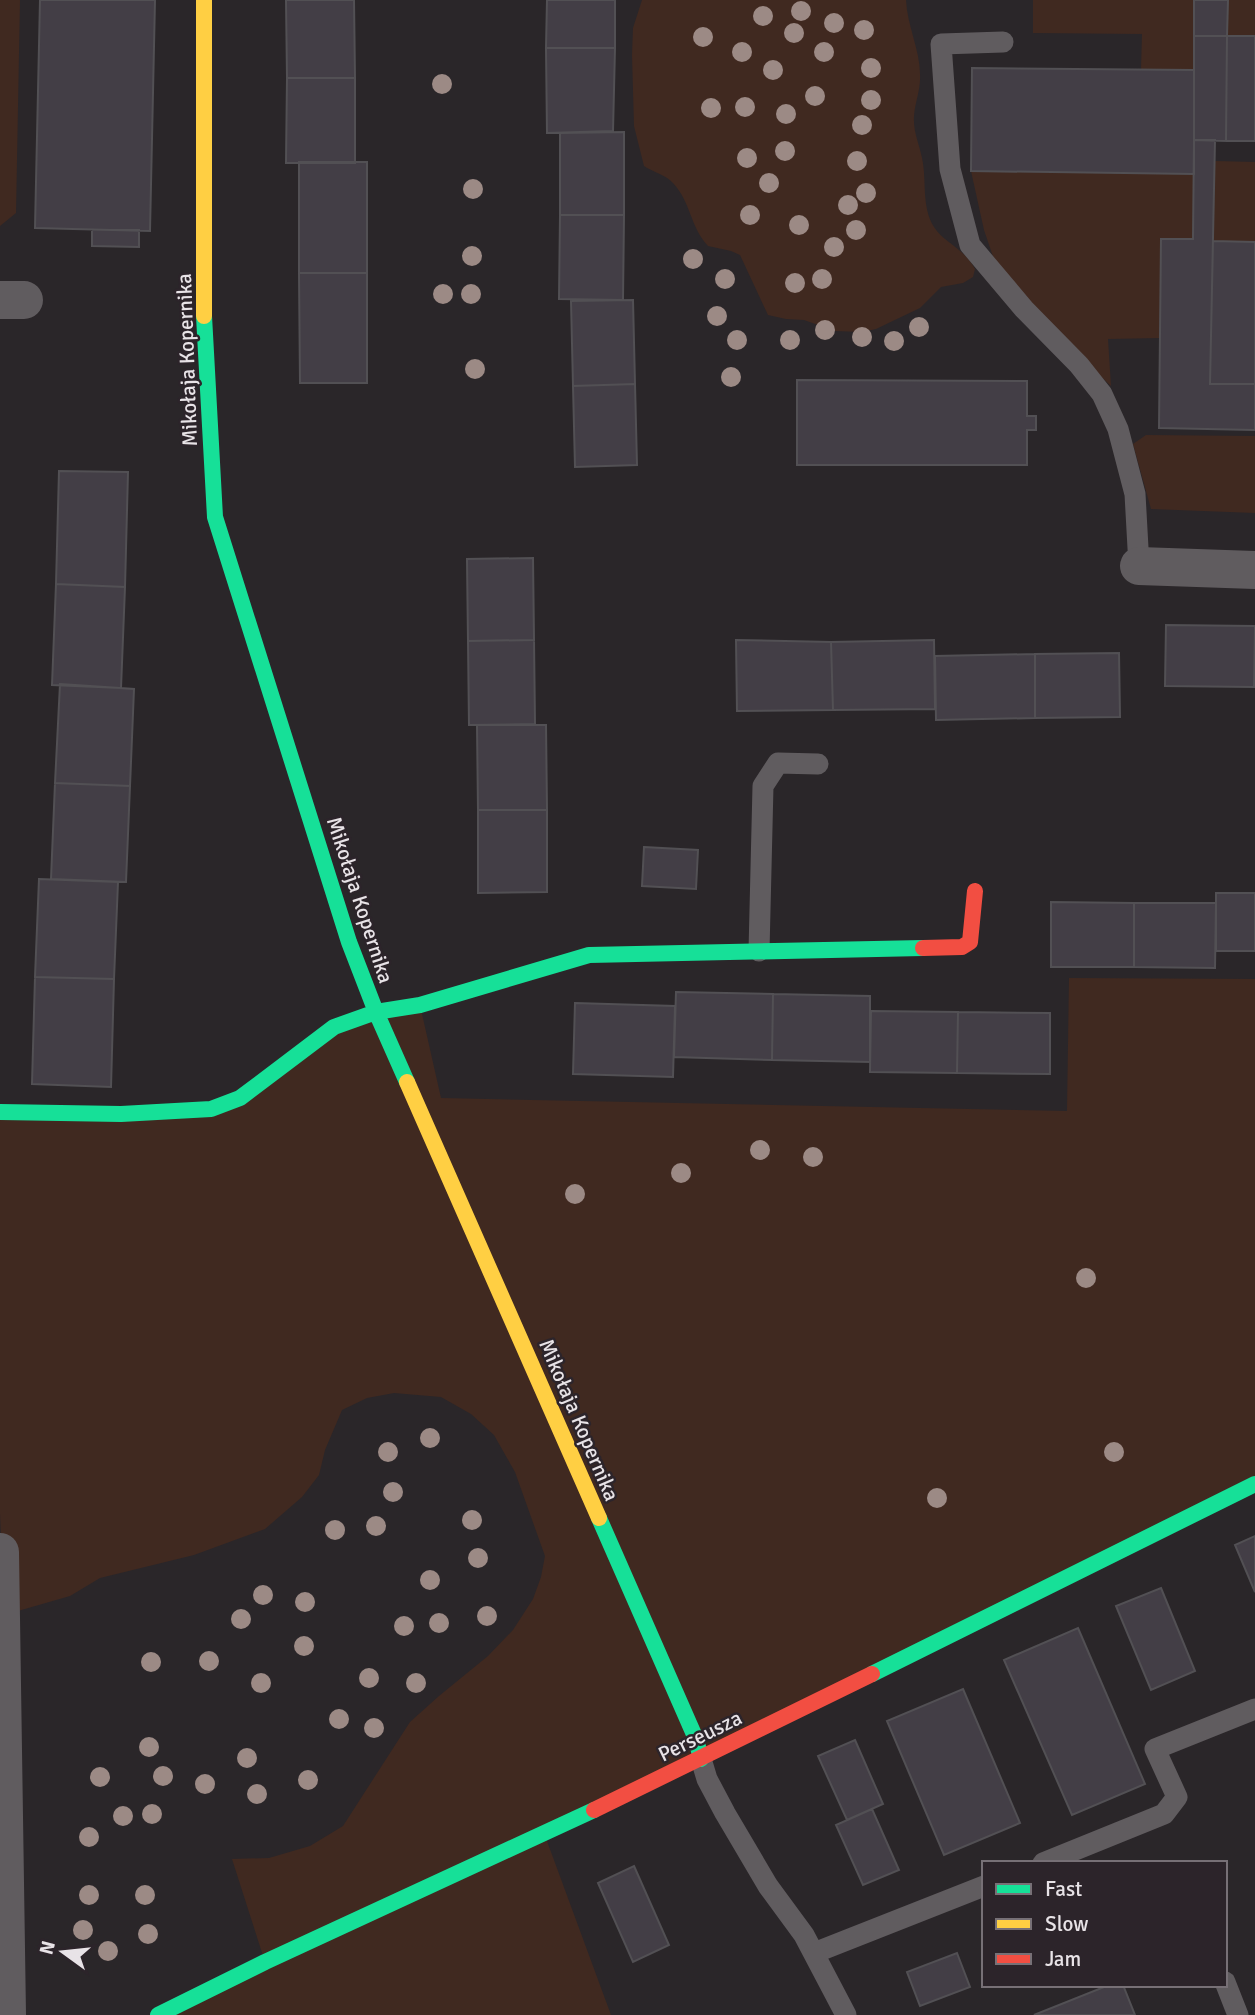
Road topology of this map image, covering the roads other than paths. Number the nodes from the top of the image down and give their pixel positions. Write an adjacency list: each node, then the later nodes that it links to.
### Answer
1 (204, 0): 8 (street, Mikołaja Kopernika)
2 (1003, 42): 3 (lane)
3 (1139, 566): 4 (street)
4 (1255, 570)
5 (817, 764): 7 (lane)
6 (975, 891): 7 (street)
7 (759, 951): 8 (street)
8 (376, 1012): 9 (street); 14 (street, Mikołaja Kopernika)
9 (0, 1112)
10 (1255, 1484): 14 (street, Perseusza)
11 (0, 1552): 13 (street)
12 (1255, 1709): 15 (lane)
13 (2, 1716): 19 (street)
14 (701, 1759): 17 (lane); 20 (street, Perseusza)
15 (1048, 1861)
16 (982, 1887): 17 (lane)
17 (814, 1953): 21 (lane)
18 (1227, 1987): 22 (lane)
19 (7, 2015)
20 (158, 2015)
21 (846, 2015)
22 (1238, 2015)

